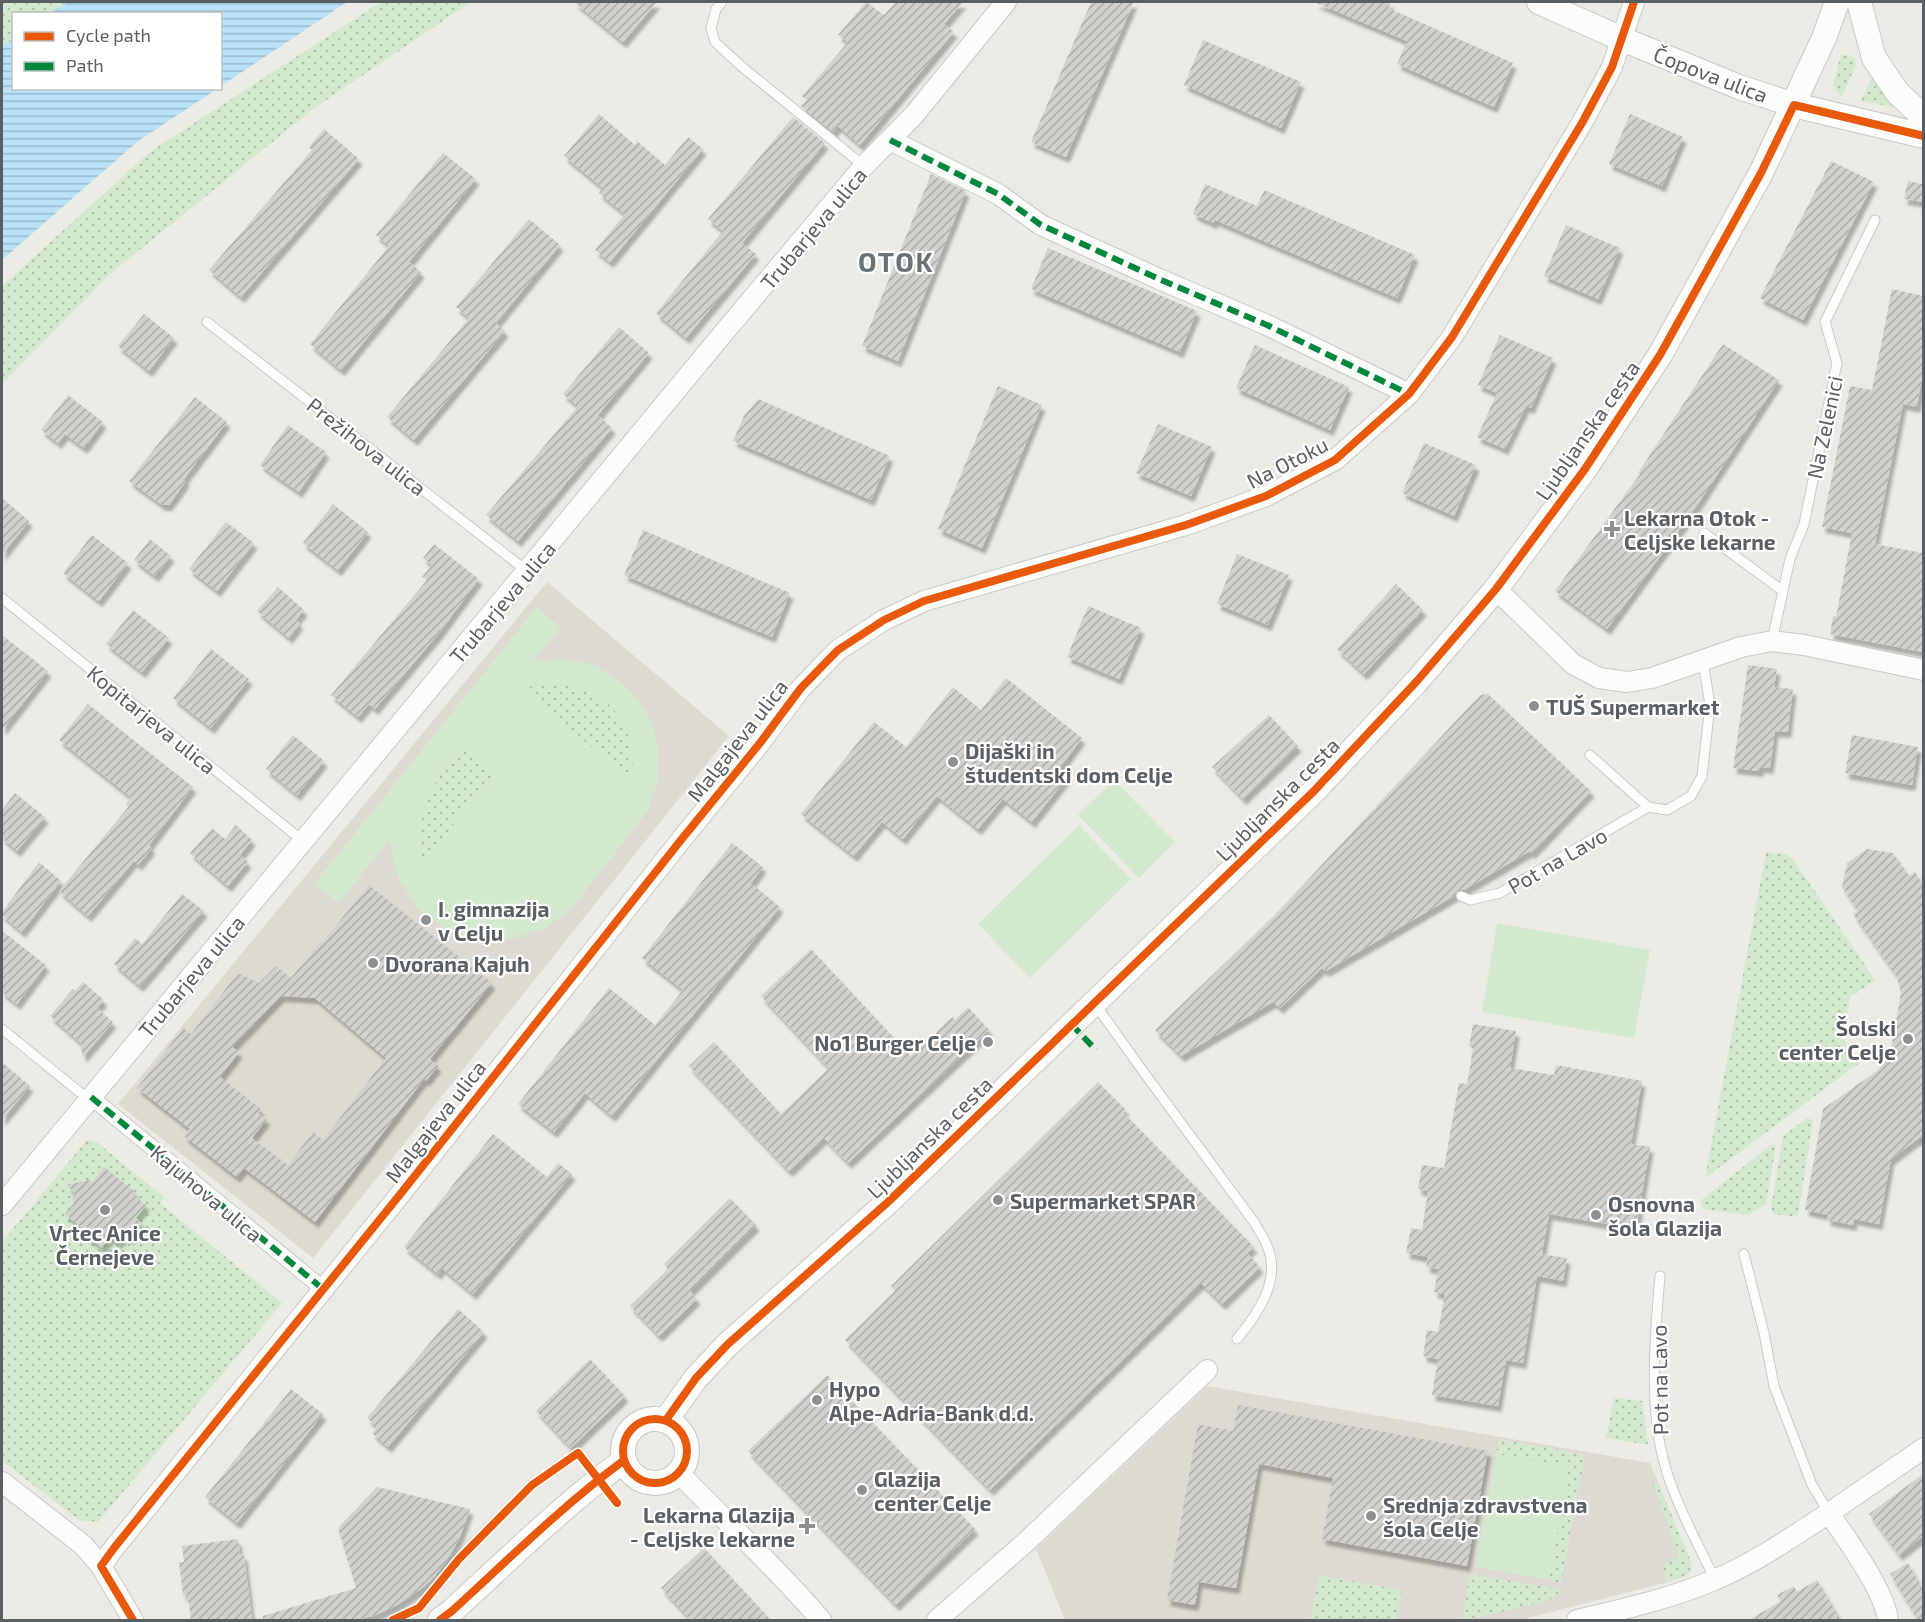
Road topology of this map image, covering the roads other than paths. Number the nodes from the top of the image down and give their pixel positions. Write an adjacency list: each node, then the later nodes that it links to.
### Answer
1 (722, 2): 12 (lane)
2 (1006, 2): 11 (street, Trubarjeva ulica)
3 (1539, 2): 7 (street, Čopova ulica)
4 (1634, 2): 7 (street)
5 (1837, 2): 8 (street, Ljubljanska cesta)
6 (1859, 2): 9 (street)
7 (1622, 39): 8 (street, Čopova ulica); 15 (street, Na Otoku)
8 (1794, 105): 10 (street, Čopova ulica); 18 (street, Ljubljanska cesta)
9 (1923, 118)
10 (1923, 136)
11 (890, 140): 12 (street, Trubarjeva ulica); 15 (street)
12 (864, 166): 17 (street, Trubarjeva ulica)
13 (1875, 220): 19 (lane, Na Zelenici)
14 (207, 322): 17 (lane, Prežihova ulica)
15 (1409, 394): 22 (street, Na Otoku)
16 (1704, 533): 19 (lane)
17 (527, 571): 27 (street, Trubarjeva ulica)
18 (1496, 589): 23 (street); 29 (street, Ljubljanska cesta)
19 (1783, 591): 21 (lane, Na Zelenici)
20 (2, 598): 27 (lane, Kopitarjeva ulica)
21 (1772, 641): 23 (street); 24 (street)
22 (837, 650): 35 (street, Malgajeva ulica)
23 (1703, 661): 26 (lane, Pot na Lavo)
24 (1923, 670)
25 (1590, 755): 26 (lane)
26 (1648, 807): 28 (lane, Pot na Lavo)
27 (303, 840): 31 (street, Trubarjeva ulica)
28 (1461, 896)
29 (1094, 1002): 36 (lane); 38 (street, Ljubljanska cesta)
30 (2, 1029): 31 (lane, Kajuhova ulica)
31 (90, 1098): 32 (street, Trubarjeva ulica); 35 (street, Kajuhova ulica)
32 (2, 1205)
33 (1744, 1254): 43 (lane)
34 (1660, 1276): 45 (lane, Pot na Lavo)
35 (323, 1289): 44 (street, Malgajeva ulica)
36 (1237, 1339)
37 (1207, 1370): 49 (street)
38 (666, 1420): 40 (street); 41 (street)
39 (1923, 1448): 43 (street)
40 (623, 1461): 41 (street); 47 (street)
41 (680, 1473): 48 (street)
42 (2, 1482): 44 (street)
43 (1829, 1513): 45 (street); 51 (street)
44 (101, 1566): 46 (street)
45 (1715, 1580): 50 (street)
46 (133, 1620)
47 (440, 1620)
48 (821, 1620)
49 (938, 1620)
50 (1577, 1620)
51 (1888, 1620)

